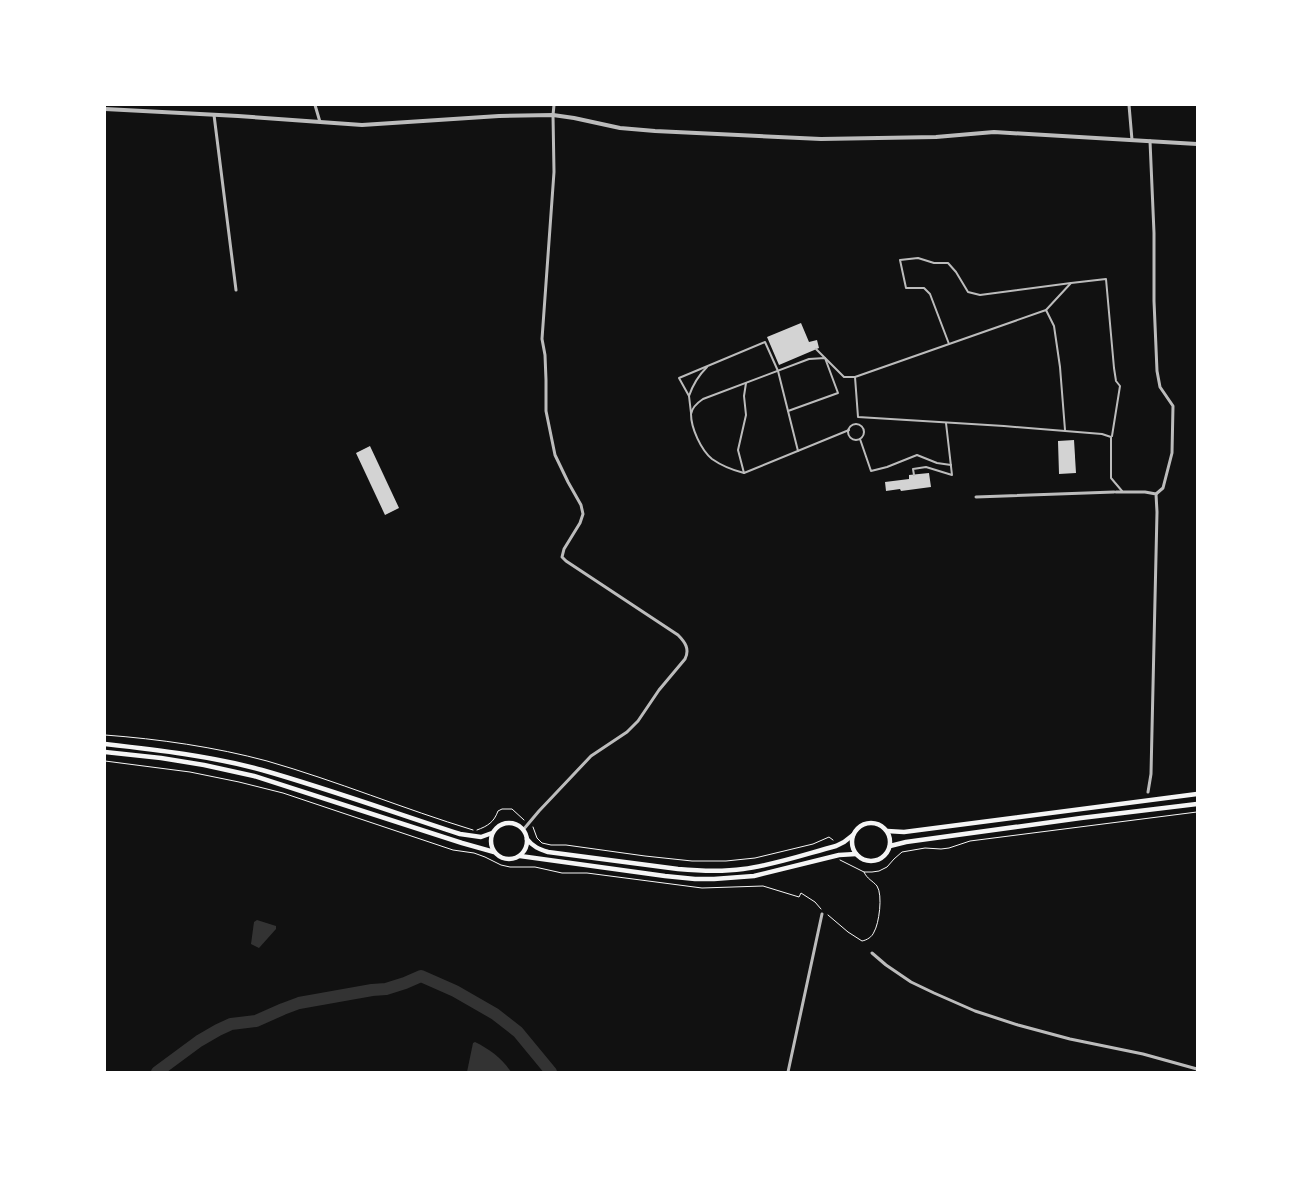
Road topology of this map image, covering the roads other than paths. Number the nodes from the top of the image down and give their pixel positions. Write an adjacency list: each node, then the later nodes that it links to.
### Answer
1 (315, 105): 7 (street)
2 (554, 105): 6 (street)
3 (1129, 105): 8 (street)
4 (105, 109): 5 (street)
5 (214, 115): 7 (street); 12 (street)
6 (553, 115): 7 (street); 8 (street); 43 (street)
7 (320, 122)
8 (1132, 140): 9 (street)
9 (1150, 141): 10 (street); 36 (street)
10 (1197, 144)
11 (1071, 283): 13 (street); 14 (street); 29 (street)
12 (236, 290)
13 (1046, 310): 14 (street); 28 (street)
14 (949, 344): 19 (street)
15 (816, 349): 16 (street)
16 (824, 358): 18 (street); 19 (street); 22 (street)
17 (709, 365): 18 (street); 21 (street); 21 (street)
18 (778, 371): 20 (street); 22 (street)
19 (855, 377): 24 (street)
20 (746, 383): 23 (street); 33 (street)
21 (689, 396): 23 (street)
22 (788, 411): 31 (street)
23 (691, 413): 33 (street)
24 (858, 417): 25 (street); 26 (street)
25 (946, 422): 28 (street); 32 (street)
26 (859, 424): 27 (street); 30 (street)
27 (849, 430): 30 (street); 31 (street)
28 (1065, 431): 29 (street)
29 (1112, 438): 35 (street)
30 (860, 439): 32 (street)
31 (798, 451): 33 (street)
32 (951, 465): 34 (street)
33 (744, 473)
34 (914, 475)
35 (1122, 492): 36 (street); 37 (street)
36 (1156, 494): 40 (street)
37 (976, 497)
38 (105, 744): 45 (main road)
39 (105, 752): 49 (main road)
40 (1148, 792)
41 (1197, 794): 44 (main road)
42 (1197, 804): 48 (main road)
43 (524, 830): 45 (main road); 47 (main road)
44 (887, 831): 46 (main road); 48 (main road)
45 (492, 833): 49 (main road)
46 (853, 835): 47 (main road); 50 (main road)
47 (527, 839): 51 (main road)
48 (890, 846): 50 (main road)
49 (494, 852): 51 (main road)
50 (856, 854): 51 (main road)
51 (520, 856)
52 (822, 914): 55 (street)
53 (872, 953): 54 (street)
54 (1197, 1069)
55 (788, 1072)

